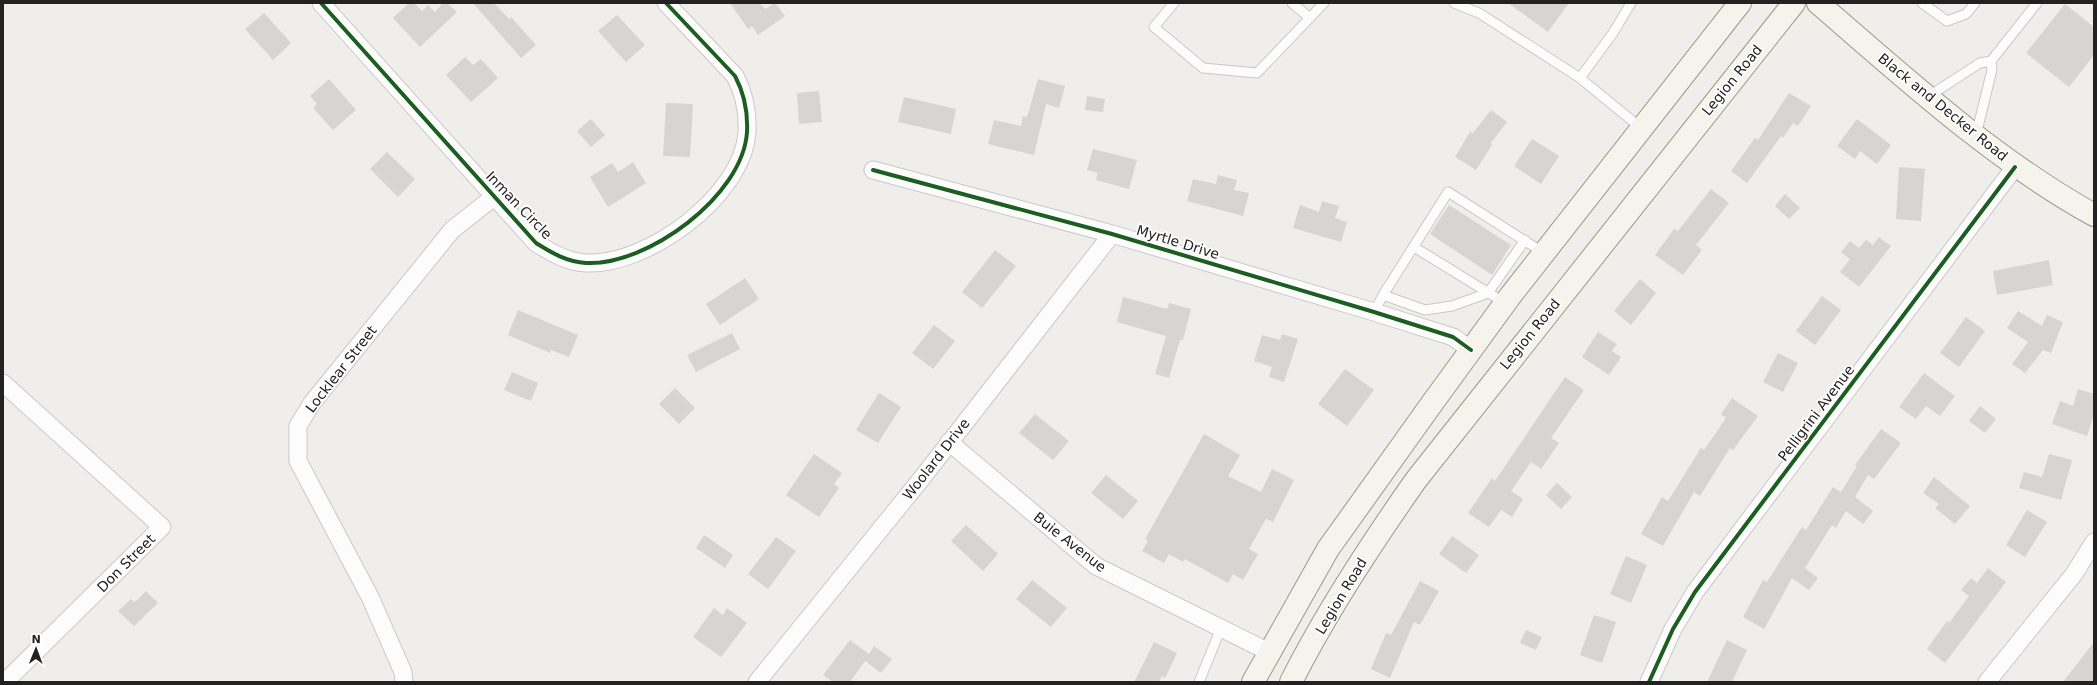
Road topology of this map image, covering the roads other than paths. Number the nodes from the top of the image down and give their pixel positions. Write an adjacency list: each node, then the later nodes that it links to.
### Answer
1 (321, 3): 22 (street, Inman Circle)
2 (666, 3): 22 (street, Inman Circle)
3 (1174, 3): 14 (lane)
4 (1292, 3): 14 (lane)
5 (1324, 3): 14 (lane)
6 (1454, 3): 16 (lane)
7 (1631, 3): 16 (lane)
8 (1740, 3): 18 (main road)
9 (1794, 3): 44 (main road, Legion Road)
10 (1818, 3): 17 (main road, Black and Decker Road)
11 (1922, 3): 12 (lane)
12 (1975, 3)
13 (2037, 3): 15 (lane)
14 (1310, 18)
15 (1991, 60): 17 (lane); 19 (lane)
16 (1580, 78): 18 (lane)
17 (1929, 96): 19 (main road, Black and Decker Road)
18 (1642, 129): 27 (main road)
19 (1976, 135): 20 (main road, Black and Decker Road)
20 (2015, 167): 23 (main road, Black and Decker Road); 45 (street, Pelligrini Avenue)
21 (873, 170): 24 (street, Myrtle Drive)
22 (495, 196): 40 (street, Locklear Street)
23 (2094, 215)
24 (1112, 234): 31 (street, Myrtle Drive); 35 (street, Woolard Drive)
25 (1525, 240): 26 (lane); 27 (lane); 29 (lane)
26 (1414, 247): 28 (lane); 29 (lane)
27 (1544, 253): 29 (main road)
28 (1383, 295): 30 (lane); 31 (lane)
29 (1496, 298): 30 (lane); 33 (main road)
30 (1425, 310): 32 (lane)
31 (1374, 312): 32 (street, Myrtle Drive)
32 (1420, 326): 33 (street, Myrtle Drive)
33 (1471, 350): 38 (main road)
34 (3, 383): 39 (street, Don Street)
35 (949, 442): 37 (street, Buie Avenue); 41 (street, Woolard Drive)
36 (2094, 542): 46 (street)
37 (1221, 628): 38 (street, Buie Avenue); 42 (lane)
38 (1269, 652): 43 (main road)
39 (5, 682)
40 (404, 682)
41 (757, 682)
42 (1199, 682)
43 (1254, 682)
44 (1291, 682)
45 (1649, 682)
46 (1987, 682)

